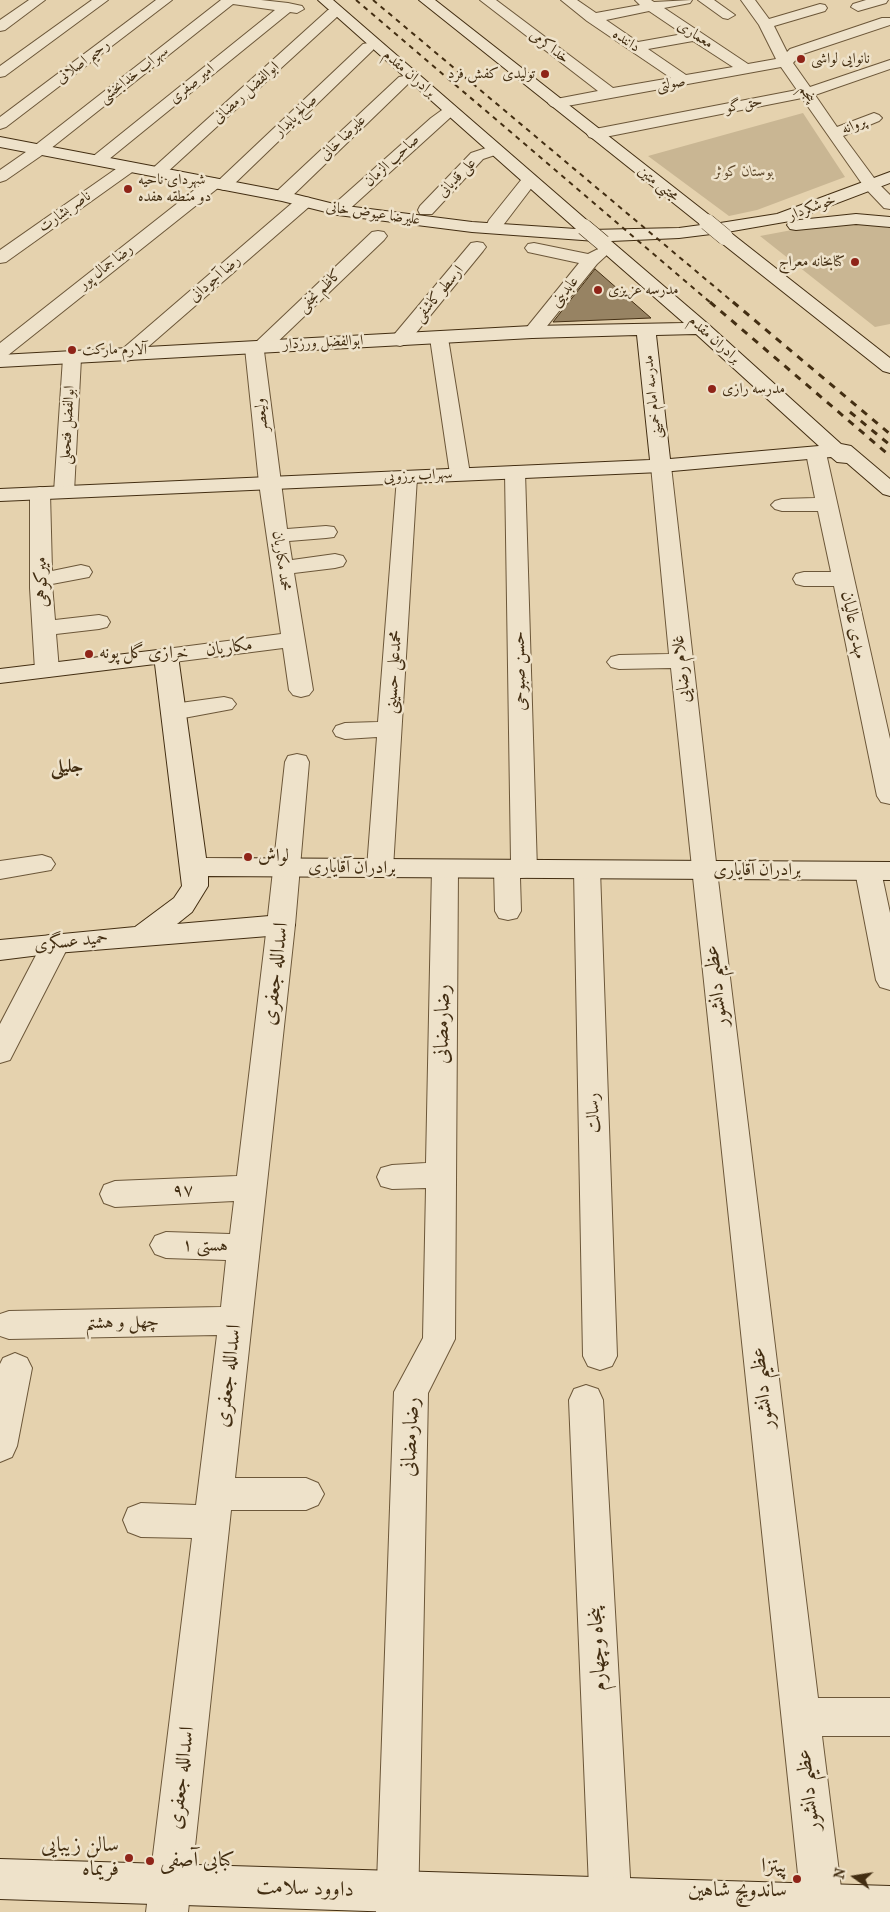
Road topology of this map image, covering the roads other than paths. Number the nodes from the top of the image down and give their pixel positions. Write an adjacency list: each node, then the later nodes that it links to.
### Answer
1 (38, 0): 24 (street)
2 (101, 0): 31 (street)
3 (165, 0): 39 (street, رحیم اصلانی)
4 (230, 0): 12 (street); 43 (street, سهراب خدابخشی)
5 (318, 0): 19 (street, برادران مقدم)
6 (426, 0): 36 (street, مجتبی متین)
7 (487, 0): 35 (street, خداکرمی)
8 (568, 0): 21 (street, داننده)
9 (685, 0): 13 (street)
10 (704, 0): 20 (street)
11 (881, 0): 16 (street)
12 (248, 1): 17 (street)
13 (647, 3): 21 (street); 25 (street, معماری)
14 (752, 6): 15 (street); 23 (street, پنجم)
15 (773, 6)
16 (858, 6)
17 (288, 8): 19 (street); 45 (street, امیر صفری)
18 (820, 8): 23 (street)
19 (333, 9): 26 (street, برادران مقدم); 47 (street, ابوالفضل رمضانی)
20 (728, 15)
21 (592, 18): 27 (street, داننده)
22 (887, 21): 28 (street)
23 (766, 24): 28 (street, پنجم)
24 (0, 27)
25 (696, 36): 27 (street); 30 (street, معماری)
26 (372, 46): 32 (street, برادران مقدم); 51 (street, صالح پایدار)
27 (634, 47): 33 (street, داننده)
28 (784, 62): 30 (street, صولتی); 34 (street, پنجم)
29 (890, 64): 34 (street, حق گو)
30 (747, 70): 33 (street, صولتی)
31 (0, 73)
32 (408, 78): 37 (street, برادران مقدم); 53 (street, علیرضا خانی)
33 (685, 81): 35 (street, صولتی)
34 (807, 93): 40 (street, حق گو); 41 (street, پنجم)
35 (611, 94): 36 (street, صولتی)
36 (556, 103): 40 (street, مجتبی متین)
37 (450, 112): 44 (street, برادران مقدم); 56 (street, صاحب الزمان)
38 (874, 118): 41 (street, پروانه)
39 (0, 124)
40 (595, 134): 77 (street, مجتبی متین, bridge)
41 (834, 134): 52 (street, پنجم)
42 (0, 142): 43 (street, علیرضا عیوض خانی)
43 (39, 150): 45 (street, علیرضا عیوض خانی); 48 (street, سهراب خدابخشی)
44 (495, 150): 50 (street, برادران مقدم); 57 (street, علی قدیانی)
45 (96, 161): 46 (street, علیرضا عیوض خانی)
46 (129, 167): 47 (street, علیرضا عیوض خانی); 65 (street, ناصر بشارت)
47 (158, 172): 51 (street, علیرضا عیوض خانی)
48 (0, 177)
49 (890, 177): 52 (street, خوشکردار)
50 (530, 183): 59 (street); 64 (street, برادران مقدم)
51 (218, 184): 53 (street, علیرضا عیوض خانی); 72 (street, رضا جمال پور)
52 (871, 185): 55 (street, پنجم); 60 (street, خوشکردار)
53 (282, 196): 54 (street, علیرضا عیوض خانی)
54 (304, 202): 56 (street, علیرضا عیوض خانی); 73 (street, رضا آجودانی)
55 (890, 204)
56 (338, 210): 60 (street, علیرضا عیوض خانی)
57 (426, 210)
58 (890, 222): 60 (street)
59 (495, 224)
60 (753, 228)
61 (378, 236): 71 (street, کاظم نجفی)
62 (477, 248): 70 (street, ارسطو کاشفی)
63 (534, 248): 64 (street)
64 (599, 250): 66 (street, برادران مقدم); 67 (street); 68 (street, عابدینی)
65 (0, 258)
66 (701, 328): 67 (street, ابوالفضل ورزدار); 78 (street, برادران مقدم)
67 (646, 329): 68 (street, ابوالفضل ورزدار); 79 (street, مدرسه امام خمینی)
68 (532, 332): 69 (street, ابوالفضل ورزدار)
69 (439, 338): 70 (street, ابوالفضل ورزدار); 81 (street)
70 (400, 340): 71 (street, ابوالفضل ورزدار)
71 (258, 347): 73 (street, ابوالفضل ورزدار); 83 (street, ولیعصر)
72 (0, 352): 75 (street)
73 (126, 355): 74 (street, ابوالفضل ورزدار)
74 (72, 358): 75 (street, ابوالفضل ورزدار); 85 (street, ابوالفضل فتحعلی)
75 (32, 360): 76 (street, ابوالفضل ورزدار)
76 (0, 362)
77 (890, 367)
78 (832, 451): 79 (street, سهراب برزویی); 84 (street, برادران مقدم); 88 (street, برادران مقدم); 89 (street, مهدی عالیان)
79 (661, 466): 80 (street, سهراب برزویی); 103 (street, غلام رضایی)
80 (516, 472): 81 (street, سهراب برزویی); 119 (street, حسن صبوحی)
81 (460, 474): 82 (street, سهراب برزویی)
82 (407, 477): 83 (street, سهراب برزویی); 110 (street, محمدعلی حسینی)
83 (269, 483): 85 (street, سهراب برزویی); 92 (street, محمد مکاریان)
84 (890, 490)
85 (64, 492): 86 (street, سهراب برزویی)
86 (40, 493): 87 (street, سهراب برزویی); 98 (street, میرکوهی)
87 (0, 495)
88 (890, 499)
89 (828, 511): 90 (street); 97 (street, مهدی عالیان)
90 (784, 512)
91 (326, 532): 92 (street)
92 (277, 536): 95 (street, محمد مکاریان)
93 (336, 570): 95 (street)
94 (81, 572): 98 (street)
95 (283, 577): 101 (street, محمد مکاریان)
96 (804, 579): 97 (street)
97 (843, 579): 113 (street, مهدی عالیان)
98 (41, 580): 100 (street, میرکوهی)
99 (99, 622): 100 (street)
100 (44, 628): 105 (street, میرکوهی)
101 (292, 640): 102 (street, مکاریان); 107 (street, محمد مکاریان)
102 (166, 656): 105 (street); 109 (street)
103 (681, 661): 104 (street); 122 (street, غلام رضایی)
104 (619, 662)
105 (47, 670): 106 (street)
106 (0, 676)
107 (301, 690)
108 (224, 704): 109 (street)
109 (174, 712): 115 (street)
110 (390, 729): 111 (street); 117 (street, محمدعلی حسینی)
111 (345, 731)
112 (297, 762): 116 (street, اسدالله جعفری)
113 (890, 796)
114 (42, 864): 120 (street)
115 (194, 866): 116 (street, برادران آقایاری); 126 (street)
116 (288, 867): 117 (street, برادران آقایاری); 125 (street, اسدالله جعفری)
117 (380, 868): 118 (street, برادران آقایاری)
118 (445, 869): 119 (street, برادران آقایاری); 131 (street, رضارمضانی)
119 (516, 869): 121 (street, برادران آقایاری); 124 (street, حسن صبوحی)
120 (0, 870)
121 (588, 870): 122 (street, برادران آقایاری); 139 (street, رسالت)
122 (704, 871): 123 (street, برادران آقایاری); 146 (street, عظیم دانشور)
123 (879, 872): 129 (street)
124 (508, 911)
125 (282, 925): 126 (street, حمید عسگری); 133 (street, اسدالله جعفری)
126 (142, 936): 127 (street, حمید عسگری)
127 (56, 943): 128 (street, حمید عسگری); 130 (street)
128 (0, 950)
129 (890, 980)
130 (0, 1052)
131 (441, 1175): 132 (street); 150 (street, رضارمضانی)
132 (392, 1177)
133 (251, 1188): 134 (street, ۹۷); 136 (street, اسدالله جعفری)
134 (115, 1194)
135 (166, 1246): 136 (street, ۱ هستی)
136 (244, 1247): 137 (street, اسدالله جعفری)
137 (235, 1321): 138 (street, چهل و هشتم); 144 (street, اسدالله جعفری)
138 (9, 1325)
139 (600, 1356)
140 (15, 1368): 142 (street)
141 (586, 1400): 151 (street, پنجاه وچهارم)
142 (0, 1446)
143 (306, 1494): 144 (street)
144 (214, 1508): 145 (street); 149 (street, اسدالله جعفری)
145 (141, 1520)
146 (801, 1717): 147 (street); 153 (street, عظیم دانشور)
147 (890, 1717)
148 (0, 1879): 149 (street, داوود سلامت)
149 (168, 1898): 150 (street, داوود سلامت)
150 (397, 1902): 151 (street, داوود سلامت)
151 (611, 1905): 153 (street, داوود سلامت)
152 (890, 1907): 153 (street, داوود سلامت)
153 (823, 1908)

